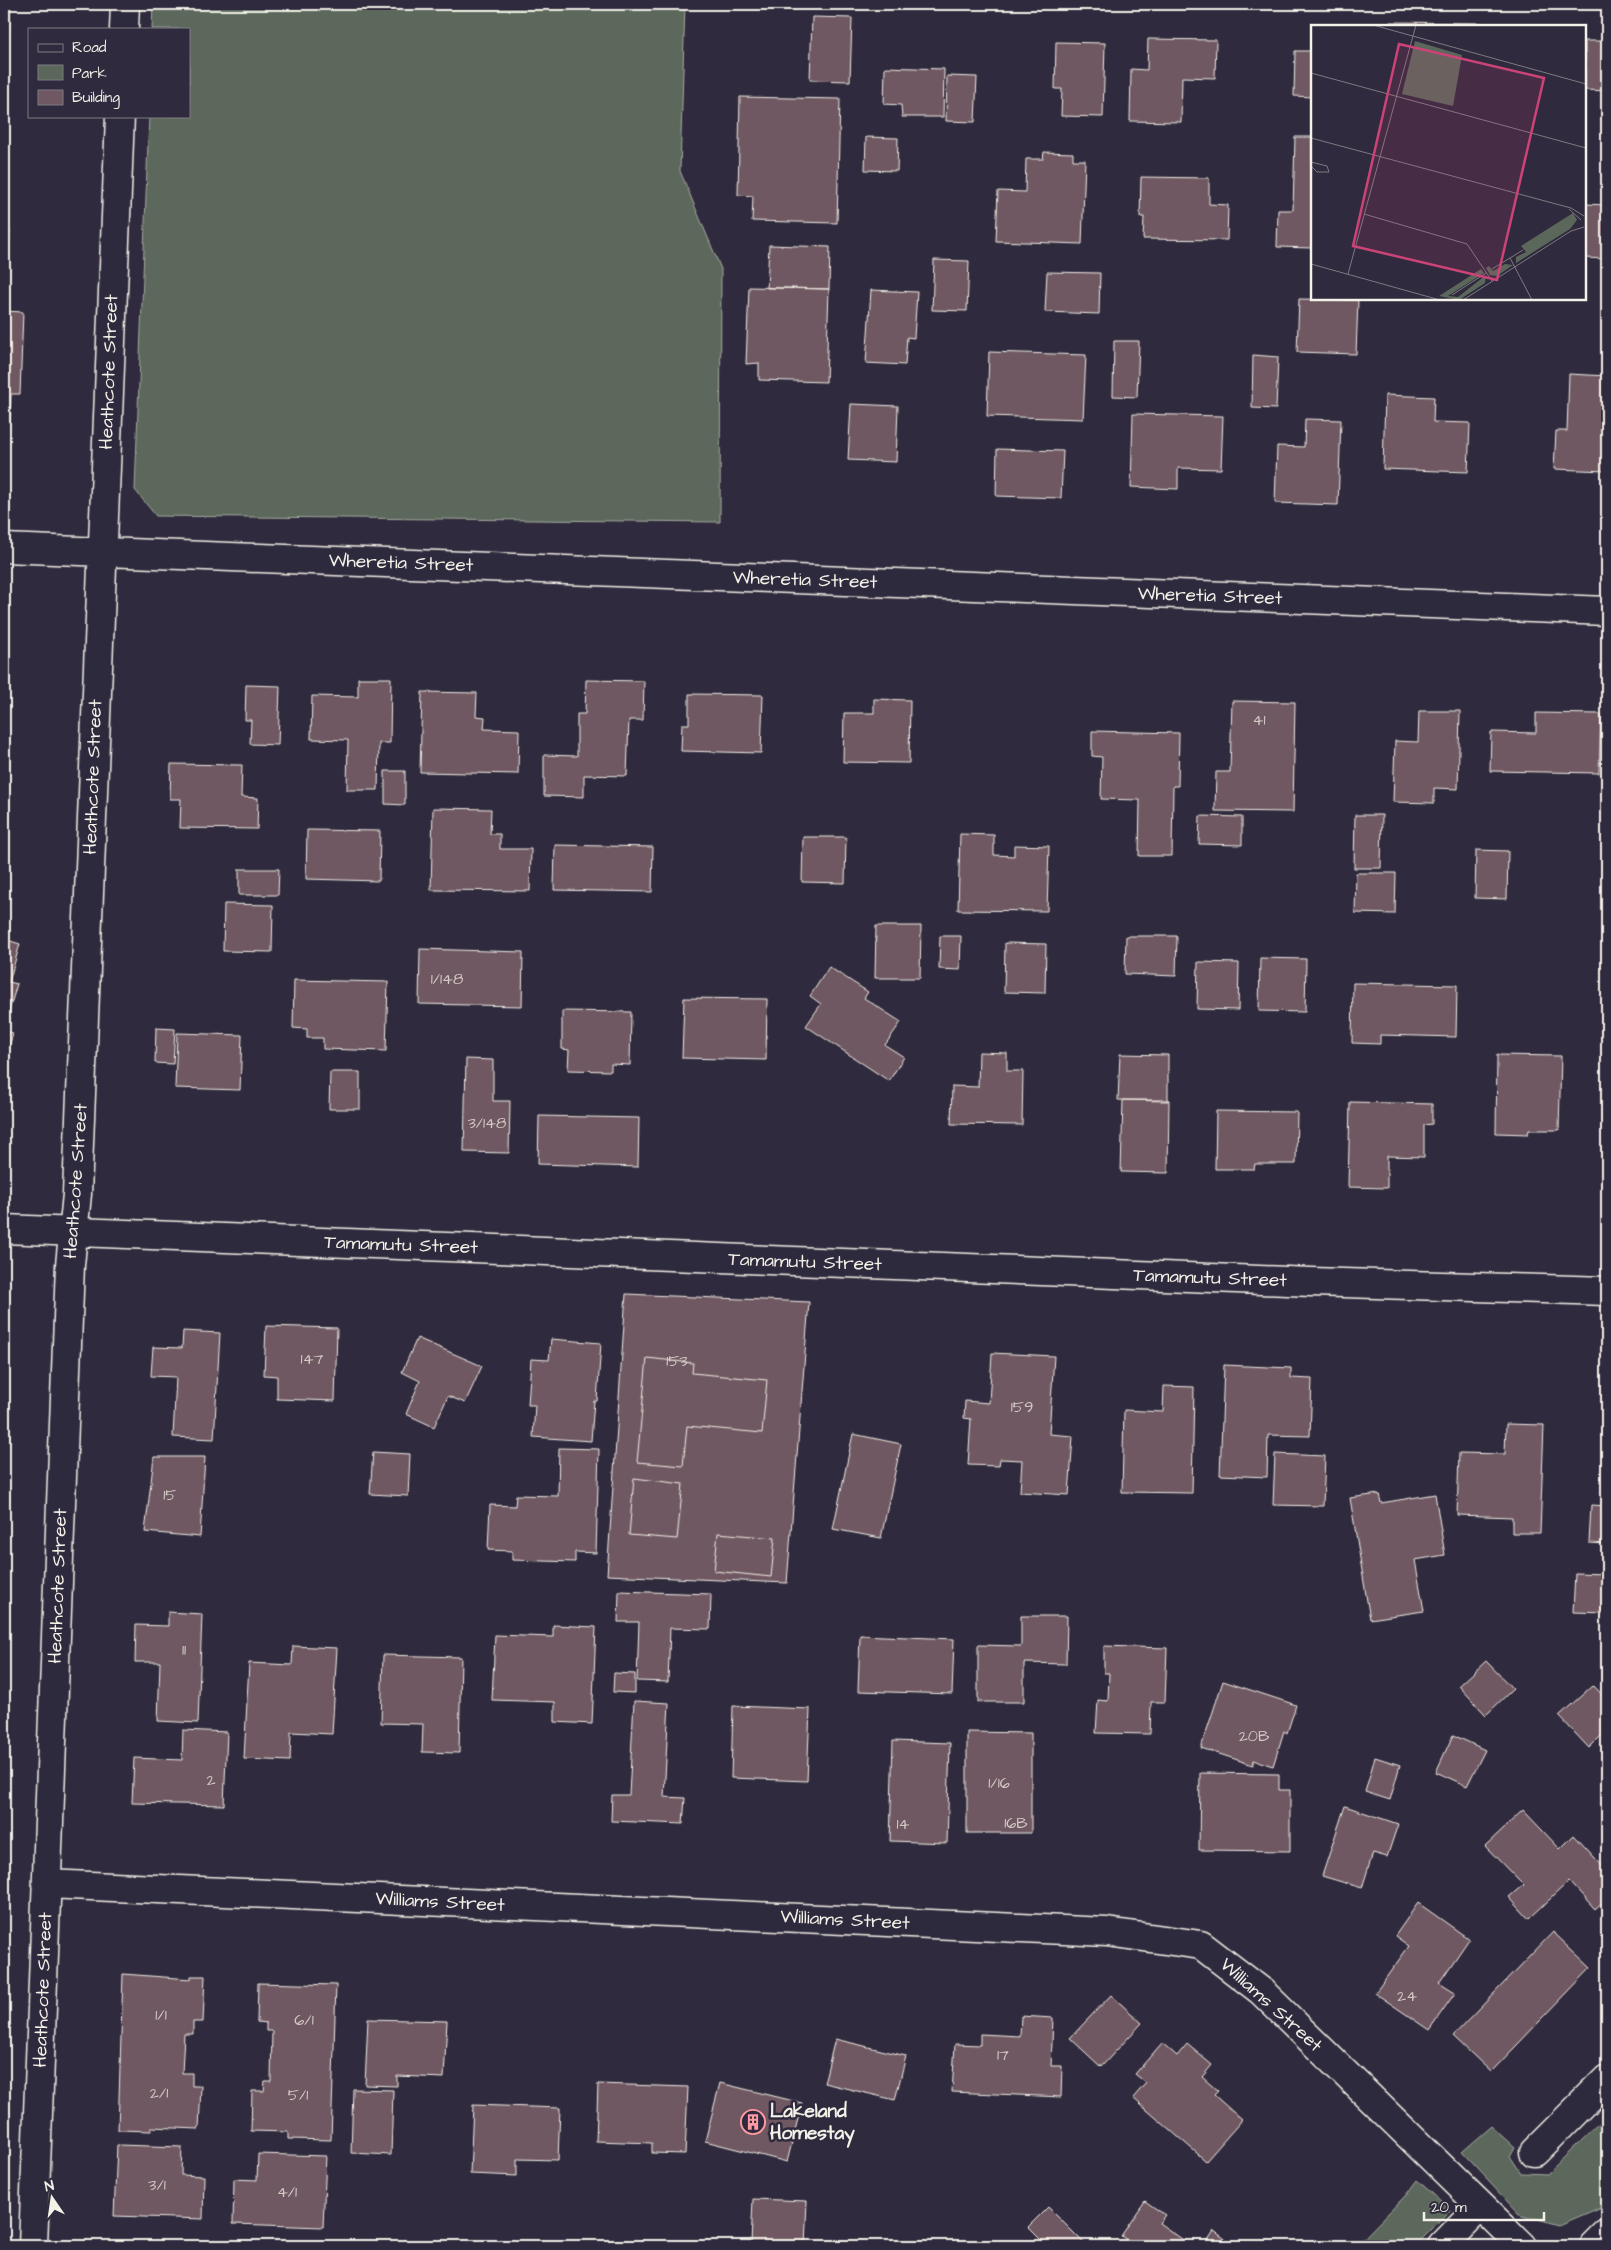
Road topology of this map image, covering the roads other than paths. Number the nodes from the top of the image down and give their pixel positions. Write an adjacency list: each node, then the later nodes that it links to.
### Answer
1 (125, 4): 2 (street)
2 (124, 28)
3 (120, 118): 5 (street, Heathcote Street)
4 (4, 548): 5 (street, Wheretia Street)
5 (102, 553): 6 (street, Wheretia Street); 8 (street, Heathcote Street)
6 (1607, 612)
7 (4, 1229): 8 (street, Tamamutu Street)
8 (74, 1232): 9 (street, Tamamutu Street); 10 (street, Heathcote Street)
9 (1607, 1291)
10 (48, 1884): 13 (street, Williams Street); 15 (street, Heathcote Street)
11 (1607, 2079): 12 (street)
12 (1534, 2152)
13 (1482, 2206): 16 (street); 17 (street, Williams Street)
14 (1607, 2232): 18 (street)
15 (33, 2246)
16 (1442, 2246)
17 (1522, 2246)
18 (1593, 2246)

